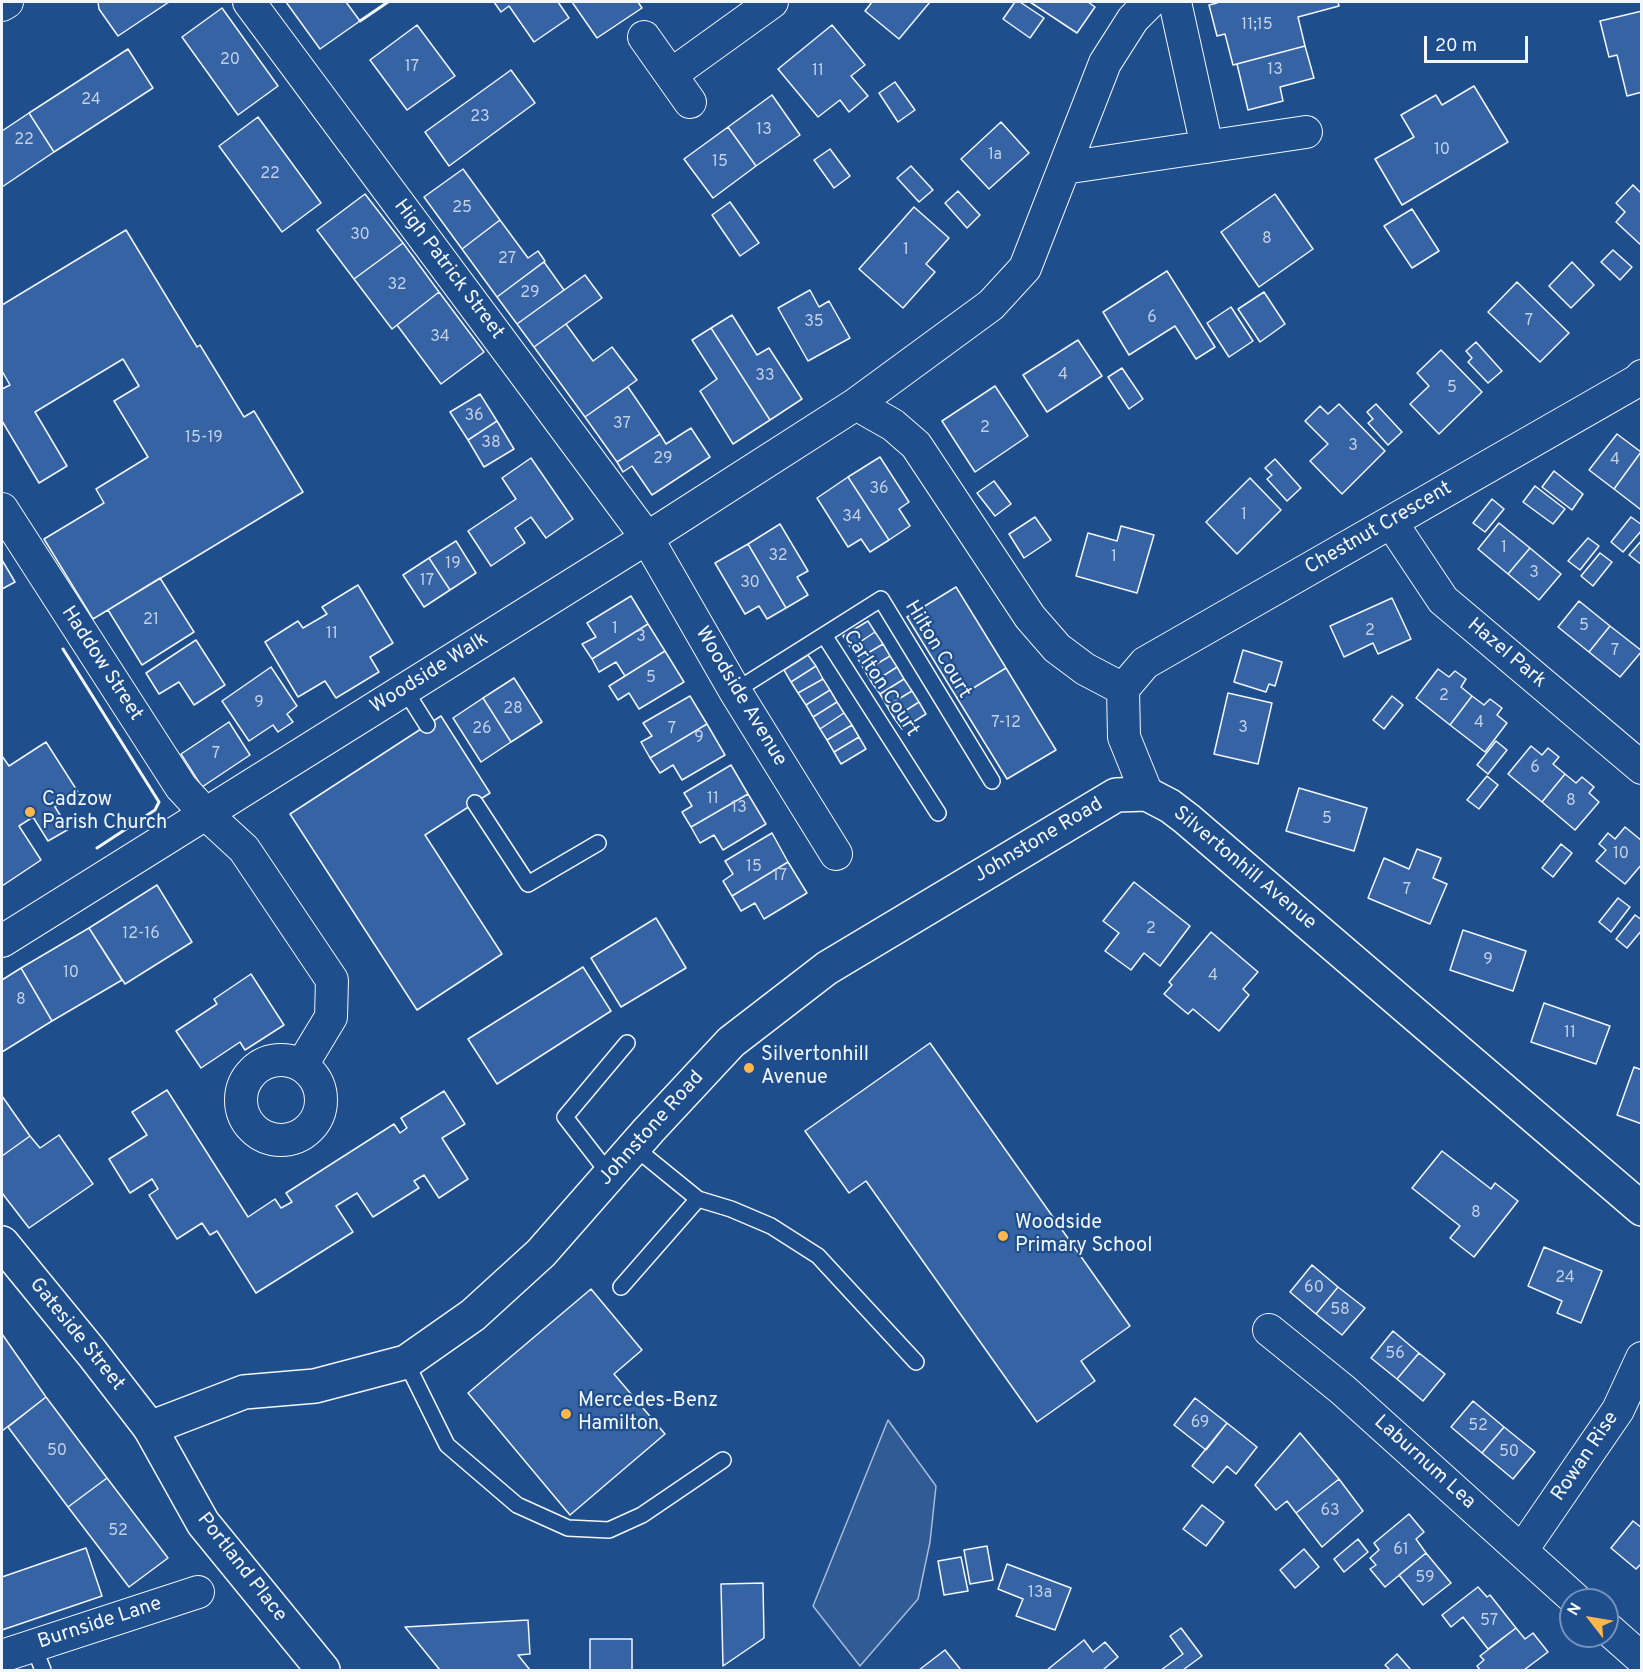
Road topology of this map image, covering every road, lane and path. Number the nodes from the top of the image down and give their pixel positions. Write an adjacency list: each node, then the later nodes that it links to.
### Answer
1 (7, 2): 6 (street)
2 (249, 2): 17 (street, High Patrick Street)
3 (772, 2): 8 (street)
4 (1150, 2): 12 (street, Woodside Walk)
5 (1175, 2): 11 (street)
6 (2, 5)
7 (644, 37): 8 (street)
8 (672, 74): 9 (street)
9 (690, 102)
10 (1306, 132): 11 (street)
11 (1207, 147): 12 (street)
12 (1064, 168): 14 (street, Woodside Walk)
13 (1640, 381): 16 (street, Chestnut Crescent)
14 (856, 404): 17 (street, Woodside Walk); 19 (street)
15 (2, 509): 28 (street, Haddow Street)
16 (1391, 522): 19 (street, Chestnut Crescent); 23 (street, Hazel Park)
17 (647, 538): 20 (street, Woodside Walk); 21 (street, Woodside Avenue)
18 (824, 635): 21 (lane, Carlton Court); 24 (lane, Hilton Court); 27 (lane, Carlton Court)
19 (1123, 689): 25 (street)
20 (405, 690): 22 (lane); 28 (street, Woodside Walk)
21 (735, 691): 30 (street, Woodside Avenue)
22 (427, 725)
23 (1641, 768)
24 (992, 780)
25 (1147, 794): 34 (street, Johnstone Road); 37 (street, Silvertonhill Avenue)
26 (475, 803): 29 (lane)
27 (938, 813)
28 (206, 814): 31 (street, Woodside Walk); 33 (street, Haddow Street)
29 (598, 843)
30 (836, 854)
31 (2, 941)
32 (627, 1043): 35 (lane)
33 (302, 1065)
34 (634, 1148): 35 (street, Johnstone Road); 36 (lane)
35 (610, 1175): 42 (street, Johnstone Road)
36 (698, 1199): 39 (lane); 43 (lane)
37 (1641, 1209)
38 (2, 1243): 44 (street, Gateside Street)
39 (621, 1287)
40 (1269, 1330): 46 (street, Laburnum Lea)
41 (1641, 1358): 46 (street, Rowan Rise)
42 (406, 1362): 44 (street, Johnstone Road); 45 (lane)
43 (916, 1362)
44 (150, 1428): 53 (street, Portland Place)
45 (723, 1460)
46 (1522, 1550): 47 (street, Laburnum Lea)
47 (1563, 1588)
48 (198, 1592): 51 (street, Burnside Lane)
49 (1619, 1639): 52 (street)
50 (2, 1656): 51 (street, Burnside Lane)
51 (38, 1658)
52 (1641, 1659)
53 (323, 1671)

